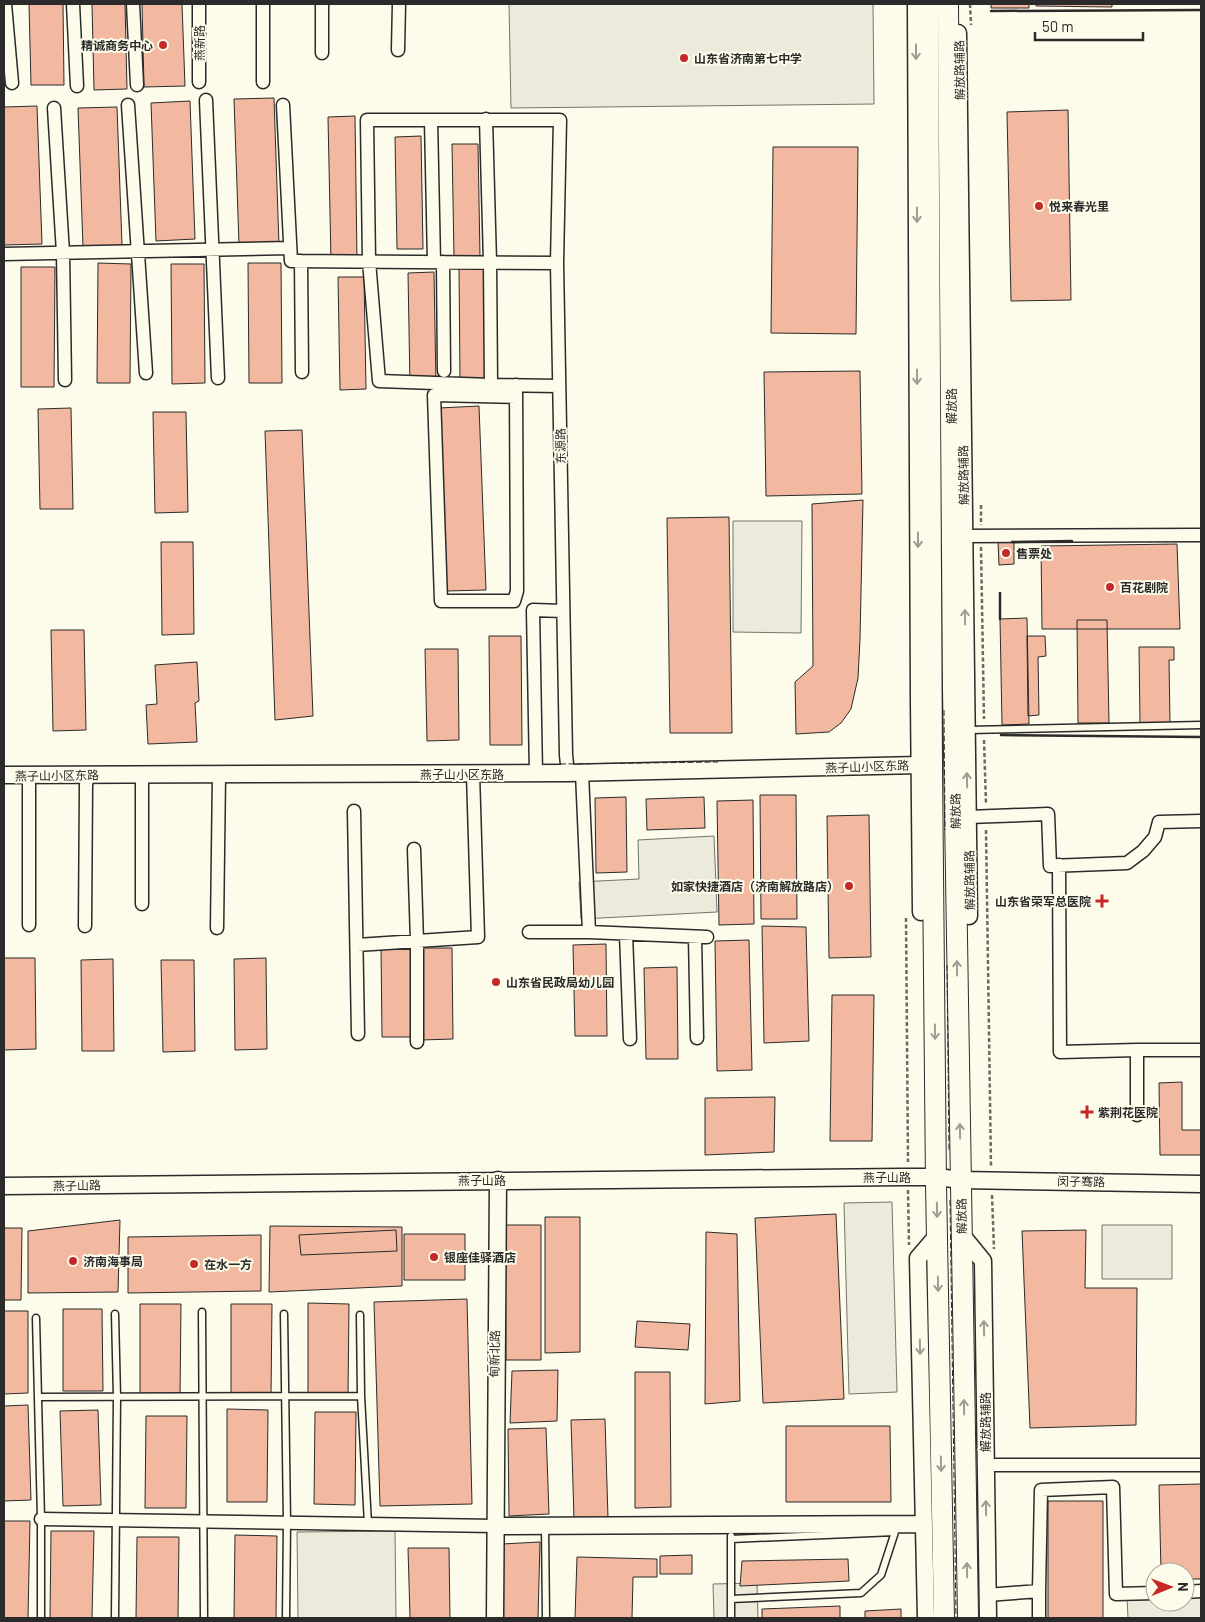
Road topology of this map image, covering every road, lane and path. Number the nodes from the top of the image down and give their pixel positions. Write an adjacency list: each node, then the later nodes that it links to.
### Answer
1 (6, 4): 16 (street)
2 (73, 4): 18 (street)
3 (133, 4): 17 (street)
4 (199, 4): 14 (street, 燕新路)
5 (263, 4): 15 (street)
6 (322, 4): 13 (street)
7 (399, 4): 12 (street)
8 (916, 4): 48 (street, one-way to 48)
9 (928, 4): 68 (main road, 解放路)
10 (948, 4): 71 (main road, 解放路)
11 (958, 4): 44 (street, 解放路辅路)
12 (398, 50)
13 (322, 53)
14 (199, 82)
15 (263, 82)
16 (12, 84)
17 (137, 85)
18 (77, 86)
19 (206, 100): 26 (street)
20 (128, 105): 27 (street)
21 (283, 105): 25 (street)
22 (54, 108): 28 (street)
23 (486, 119): 24 (street); 33 (street); 34 (street, 东源路)
24 (432, 120): 31 (street); 32 (street)
25 (290, 248): 26 (street); 30 (street)
26 (212, 250): 27 (street); 38 (street)
27 (138, 251): 28 (street); 37 (street)
28 (63, 253): 29 (street); 39 (street)
29 (4, 254)
30 (301, 261): 31 (street); 36 (street)
31 (369, 261): 32 (street); 40 (street)
32 (438, 262): 33 (street); 35 (street)
33 (490, 262): 34 (street); 40 (street)
34 (557, 263): 41 (street, 东源路)
35 (444, 371)
36 (302, 372)
37 (146, 373)
38 (218, 378)
39 (65, 380)
40 (491, 385): 42 (street)
41 (559, 386): 42 (street); 45 (street, 东源路)
42 (516, 391): 42 (street)
43 (1201, 535): 44 (street)
44 (964, 536): 47 (street, 解放路辅路, one-way to 44)
45 (563, 611): 49 (street, 东源路); 54 (street)
46 (1201, 725): 47 (lane)
47 (966, 730): 58 (street, 解放路辅路, one-way to 47)
48 (920, 764): 49 (street, 燕子山小区东路); 63 (street)
49 (575, 773): 54 (street, 燕子山小区东路); 70 (street, 东源路)
50 (88, 774): 51 (street, 燕子山小区东路); 56 (street, 燕子山小区东路); 66 (street)
51 (142, 774): 52 (street, 燕子山小区东路); 62 (street)
52 (219, 774): 53 (street, 燕子山小区东路); 67 (street)
53 (473, 774): 54 (street, 燕子山小区东路); 73 (street)
54 (536, 774)
55 (4, 775): 56 (street, 燕子山小区东路)
56 (29, 775): 65 (street)
57 (354, 811): 74 (street)
58 (968, 817): 61 (street); 64 (street, 解放路辅路)
59 (1201, 821): 61 (street)
60 (414, 848): 73 (street)
61 (1059, 865): 79 (street)
62 (142, 904)
63 (921, 912): 68 (main road)
64 (969, 916): 71 (main road)
65 (29, 925)
66 (85, 926)
67 (217, 928)
68 (934, 931): 83 (main road, 解放路, one-way to 83)
69 (529, 932): 70 (street)
70 (590, 932): 72 (street)
71 (956, 932): 82 (main road, 解放路, one-way to 71)
72 (626, 934): 76 (street); 77 (street)
73 (417, 941): 74 (street); 78 (street)
74 (357, 945): 75 (street)
75 (358, 1034)
76 (696, 1038)
77 (630, 1039)
78 (417, 1042)
79 (1137, 1050): 80 (street); 81 (street)
80 (1201, 1050)
81 (1137, 1115)
82 (961, 1180): 83 (street, 燕子山路); 85 (street, 闵子骞路); 88 (main road, 解放路)
83 (936, 1181): 84 (street, 燕子山路); 89 (main road, 解放路, one-way to 89)
84 (497, 1183): 86 (street, 燕子山路); 87 (street, 燕子山路); 108 (street, 甸新北路)
85 (1201, 1184)
86 (4, 1186)
87 (4, 1192)
88 (961, 1234): 100 (street, 解放路辅路, one-way to 88); 125 (main road, 解放路, one-way to 88)
89 (937, 1236): 107 (street, one-way to 107); 124 (main road, 解放路, one-way to 124)
90 (202, 1312): 95 (lane)
91 (115, 1314): 99 (lane)
92 (284, 1314): 96 (lane)
93 (360, 1315): 97 (lane)
94 (36, 1318): 98 (lane)
95 (202, 1396): 96 (lane); 99 (lane); 104 (lane)
96 (285, 1396): 97 (lane); 105 (lane)
97 (361, 1396): 106 (lane)
98 (39, 1397): 99 (lane); 102 (lane)
99 (117, 1397): 103 (lane)
100 (986, 1465): 101 (street); 114 (street, 解放路辅路, one-way to 100)
101 (1201, 1465)
102 (41, 1520): 103 (street); 116 (lane)
103 (115, 1521): 104 (street); 117 (lane)
104 (203, 1522): 105 (street); 118 (lane)
105 (287, 1523): 106 (street); 119 (lane)
106 (368, 1524): 108 (street)
107 (924, 1524): 110 (street); 123 (street)
108 (496, 1526): 109 (street); 120 (street, 甸新北路)
109 (544, 1526): 111 (street); 121 (lane)
110 (896, 1528): 111 (street); 115 (lane)
111 (731, 1532): 115 (lane)
112 (1039, 1580): 113 (street); 114 (street); 127 (street)
113 (1145, 1593)
114 (987, 1595): 126 (street, 解放路辅路)
115 (731, 1599): 122 (lane)
116 (41, 1618)
117 (115, 1618)
118 (204, 1618)
119 (286, 1618)
120 (495, 1618)
121 (546, 1618)
122 (731, 1618)
123 (926, 1618)
124 (944, 1618)
125 (968, 1618)
126 (988, 1618)
127 (1039, 1618)

